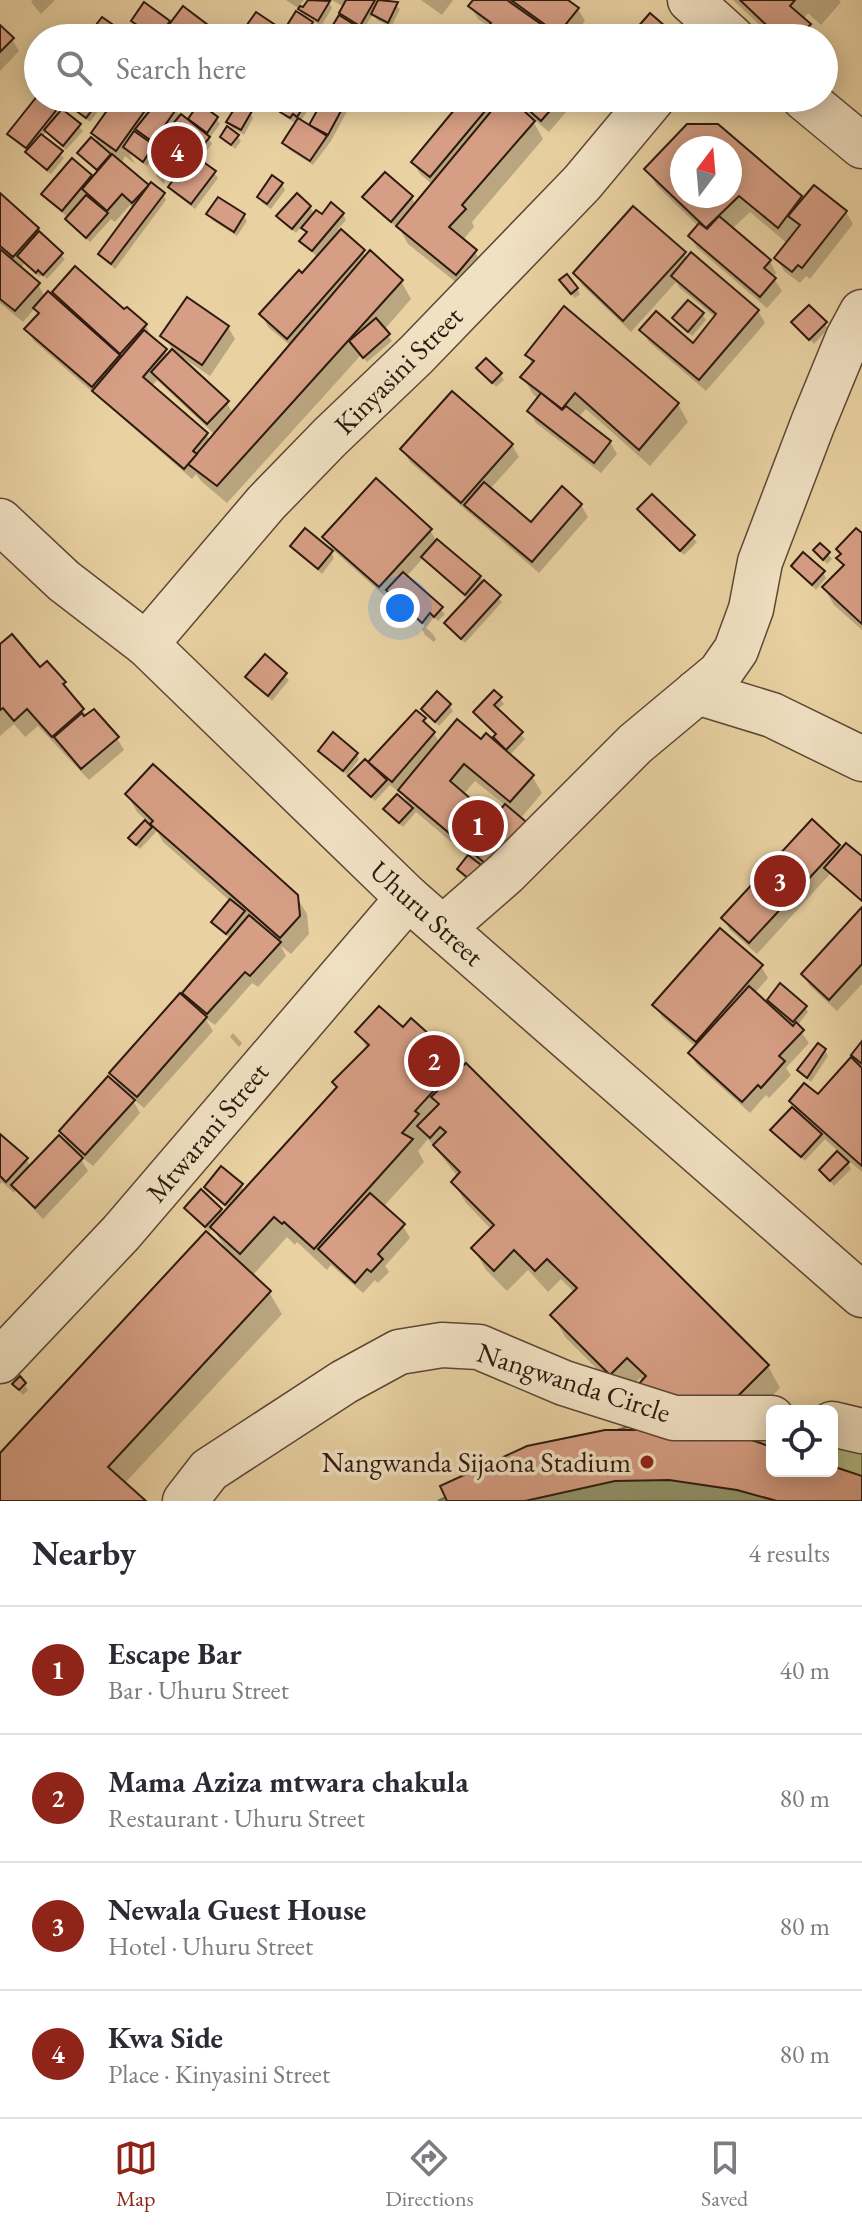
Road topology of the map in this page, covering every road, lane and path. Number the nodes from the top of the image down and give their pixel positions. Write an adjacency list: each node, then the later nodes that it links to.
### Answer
1 (641, 112): 6 (street, Kinyasini Street)
2 (821, 112): 3 (street)
3 (862, 146)
4 (862, 312): 7 (street)
5 (0, 521): 6 (street, Uhuru Street)
6 (146, 644): 9 (street, Uhuru Street)
7 (697, 692): 8 (street); 10 (street)
8 (862, 759)
9 (408, 898): 10 (street, Uhuru Street); 12 (street, Mtwarani Street)
10 (443, 928): 11 (street, Uhuru Street)
11 (862, 1295)
12 (0, 1361)
13 (766, 1418): 16 (street, Nangwanda Circle)
14 (838, 1425): 15 (street)
15 (862, 1431)
16 (185, 1501)

